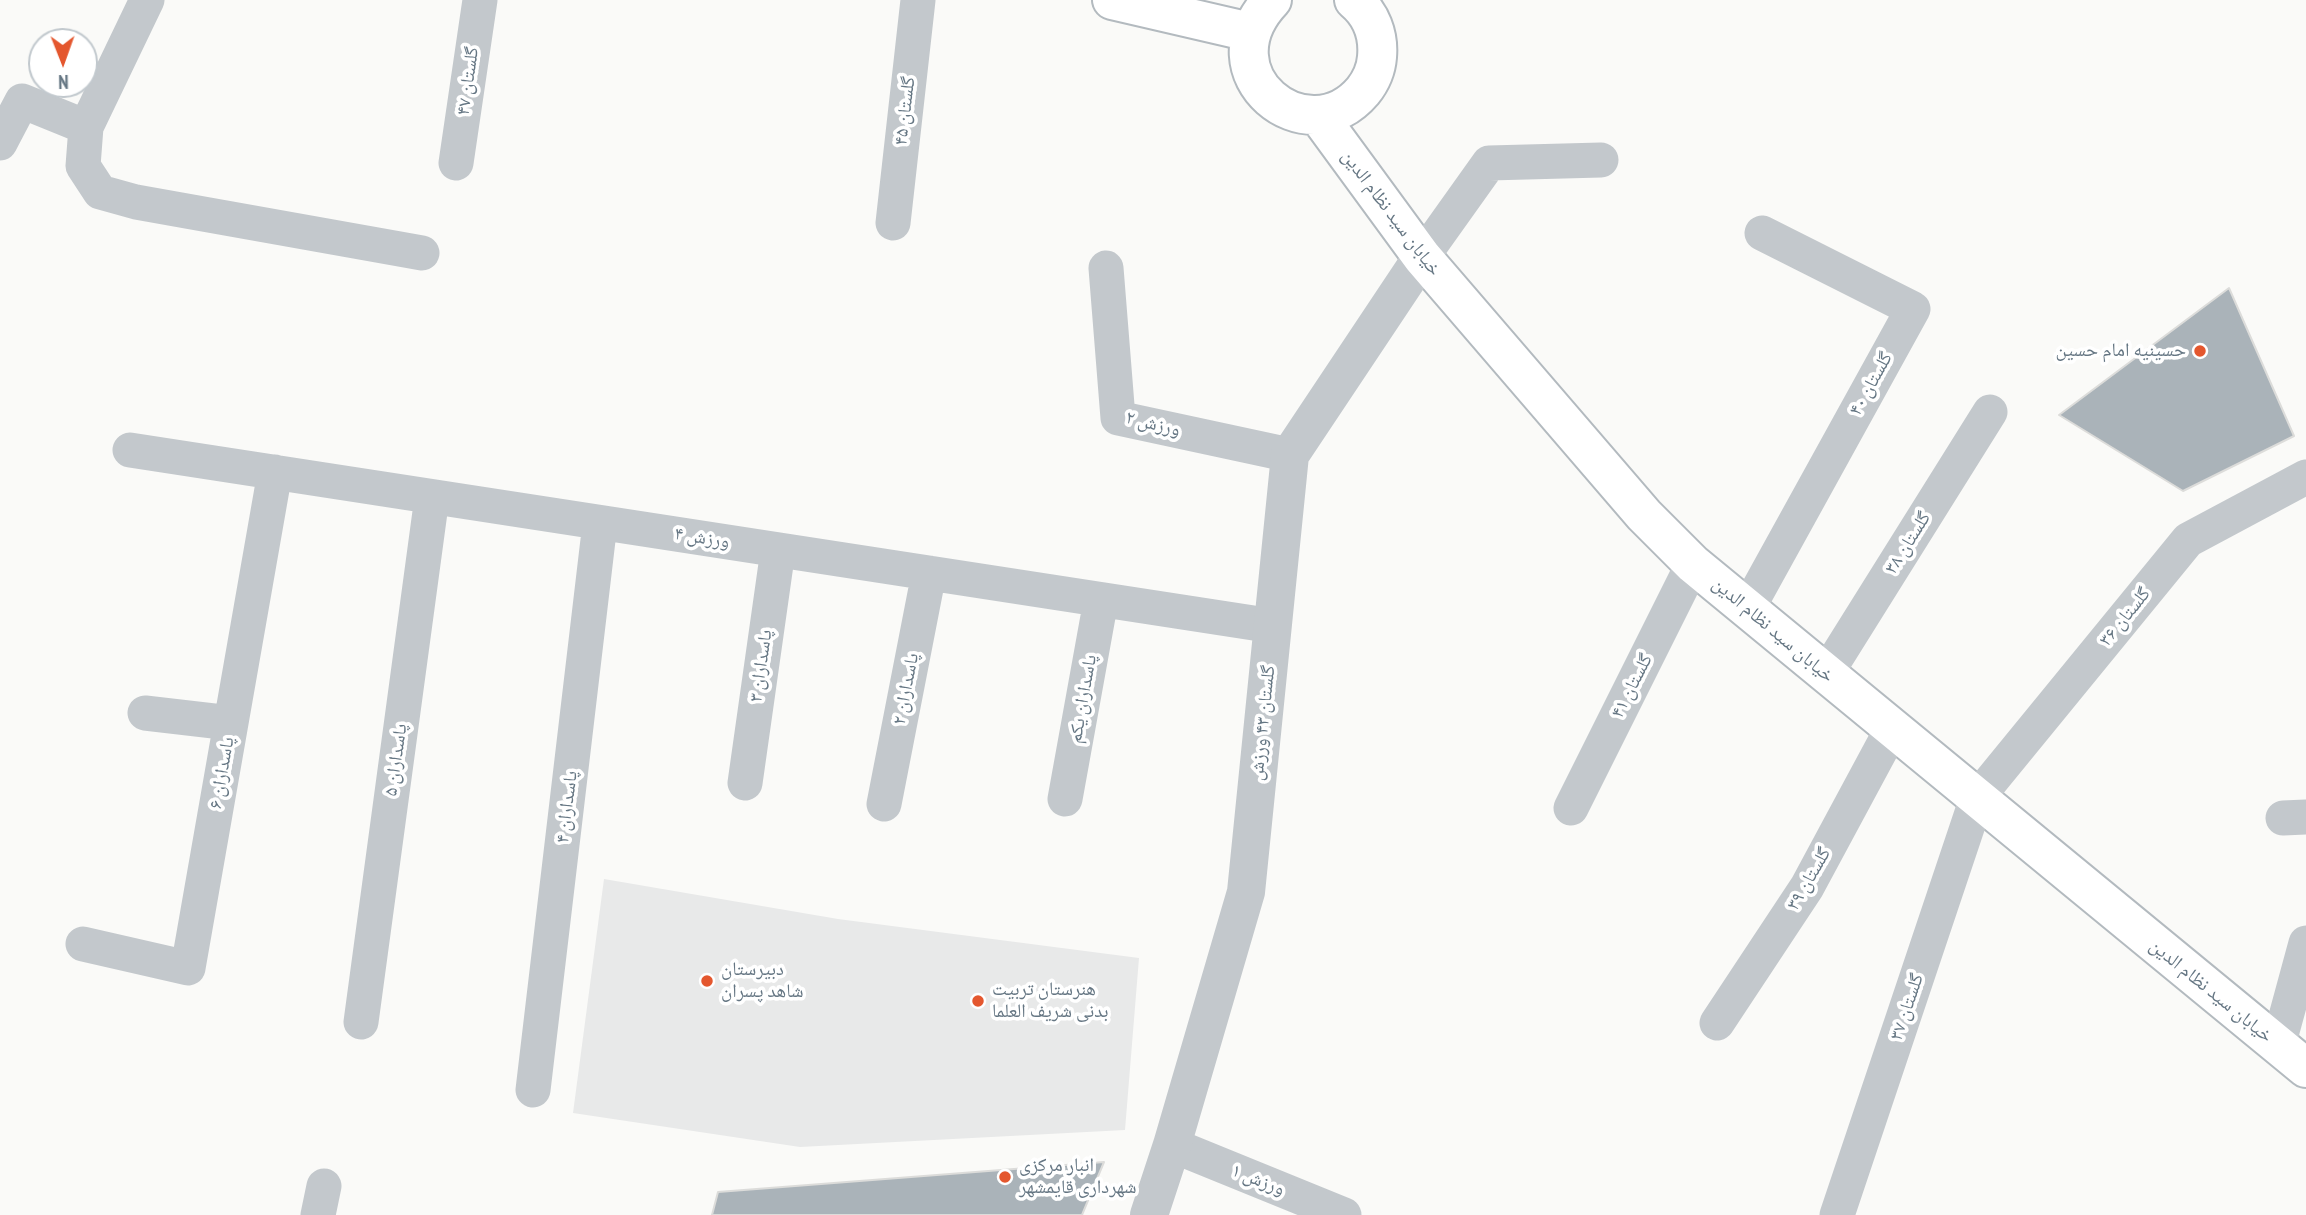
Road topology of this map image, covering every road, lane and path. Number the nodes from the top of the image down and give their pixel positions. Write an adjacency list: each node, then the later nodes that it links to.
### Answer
1 (147, 0): 10 (street)
2 (480, 0): 13 (street, گلستان ۴۷)
3 (918, 0): 14 (street, گلستان ۴۵)
4 (1112, 0): 7 (main road)
5 (1272, 0): 7 (main road)
6 (1354, 0): 9 (main road)
7 (1251, 32): 9 (main road)
8 (11, 97): 10 (street); 11 (street)
9 (1318, 115): 17 (main road, خیابان سید نظام الدین)
10 (86, 127): 16 (street)
11 (0, 144)
12 (1601, 160): 17 (street)
13 (456, 163)
14 (893, 223)
15 (1762, 233): 30 (street, گلستان ۴۰)
16 (422, 253)
17 (1422, 257): 21 (street, گلستان ۴۳ ورزش); 27 (main road, خیابان سید نظام الدین)
18 (1106, 268): 21 (street, ورزش ۲)
19 (1990, 412): 32 (street, گلستان ۳۸)
20 (130, 450): 22 (street, ورزش ۴)
21 (1290, 455): 31 (street, گلستان ۴۳ ورزش)
22 (275, 472): 24 (street, ورزش ۴); 34 (street, پاسداران ۶)
23 (2306, 477): 37 (street, گلستان ۳۶)
24 (432, 497): 25 (street, ورزش ۴); 43 (street, پاسداران ۵)
25 (600, 523): 26 (street, ورزش ۴); 46 (street, پاسداران ۴)
26 (778, 550): 28 (street, ورزش ۴); 36 (street, پاسداران ۳)
27 (1693, 564): 30 (main road, خیابان سید نظام الدین); 40 (street, گلستان ۴۱)
28 (929, 573): 29 (street, ورزش ۴); 39 (street, پاسداران ۲)
29 (1101, 600): 31 (street, ورزش ۴); 38 (street, پاسداران یکم)
30 (1748, 608): 32 (main road, خیابان سید نظام الدین)
31 (1273, 626): 47 (street, گلستان ۴۳ ورزش)
32 (1826, 674): 35 (main road, خیابان سید نظام الدین)
33 (145, 713): 34 (street)
34 (231, 723): 42 (street, پاسداران ۶)
35 (1892, 729): 37 (main road, خیابان سید نظام الدین); 44 (street, گلستان ۳۹)
36 (745, 783)
37 (1977, 798): 45 (main road, خیابان سید نظام الدین); 50 (street, گلستان ۳۷)
38 (1065, 799)
39 (884, 804)
40 (1571, 808)
41 (2306, 943): 45 (street)
42 (83, 944)
43 (360, 1022)
44 (1717, 1023)
45 (2292, 1057)
46 (533, 1090)
47 (1172, 1145): 48 (street, گلستان ۴۳ ورزش); 49 (street, ورزش ۱)
48 (1149, 1215)
49 (1344, 1215)
50 (1838, 1215)

